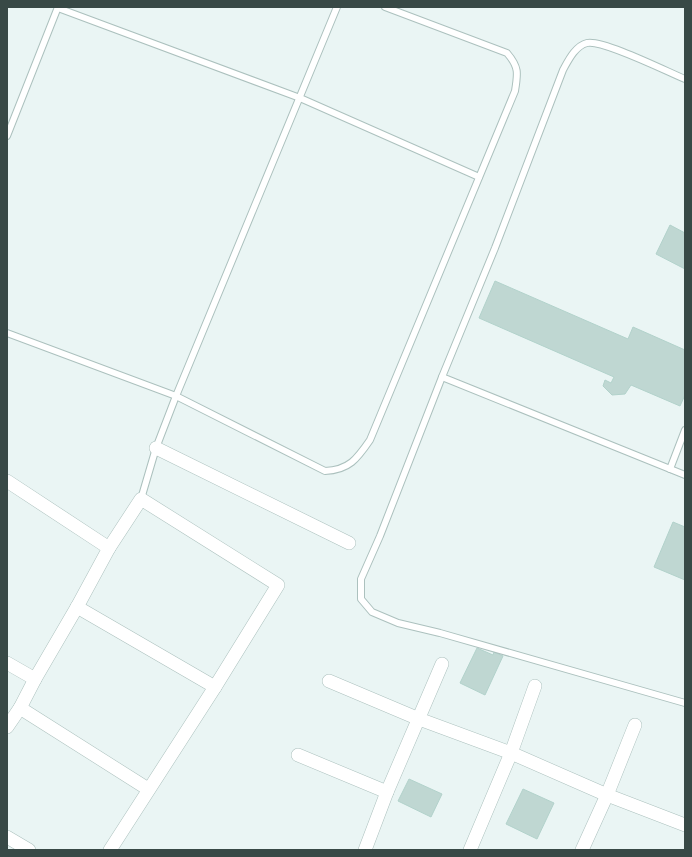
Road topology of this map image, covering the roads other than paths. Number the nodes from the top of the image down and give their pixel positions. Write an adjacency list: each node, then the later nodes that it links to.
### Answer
1 (337, 7): 5 (lane)
2 (385, 7): 7 (lane)
3 (58, 8): 5 (lane); 6 (lane)
4 (685, 79): 9 (lane)
5 (300, 98): 7 (lane); 10 (lane)
6 (7, 136)
7 (479, 177): 10 (lane)
8 (7, 333): 10 (lane)
9 (442, 377): 13 (lane); 26 (lane)
10 (176, 396): 12 (lane)
11 (685, 430): 13 (lane)
12 (156, 448): 16 (lane); 17 (street)
13 (670, 469): 14 (lane)
14 (685, 475)
15 (7, 481): 18 (street)
16 (141, 499): 18 (street); 25 (street)
17 (349, 543)
18 (109, 548): 19 (street)
19 (77, 607): 22 (street); 25 (street)
20 (7, 663): 22 (street)
21 (442, 664): 28 (street)
22 (34, 679): 27 (street)
23 (329, 681): 28 (street)
24 (536, 686): 31 (street)
25 (214, 687): 33 (street)
26 (685, 703)
27 (20, 708): 30 (street); 33 (street)
28 (419, 719): 31 (street); 34 (street)
29 (635, 724): 35 (street)
30 (7, 727)
31 (511, 753): 35 (street); 41 (street)
32 (298, 755): 34 (street)
33 (148, 789): 39 (street)
34 (387, 792): 40 (street)
35 (607, 795): 36 (street); 42 (street)
36 (685, 825)
37 (7, 837): 38 (street)
38 (29, 850)
39 (110, 850)
40 (365, 850)
41 (470, 850)
42 (582, 850)

